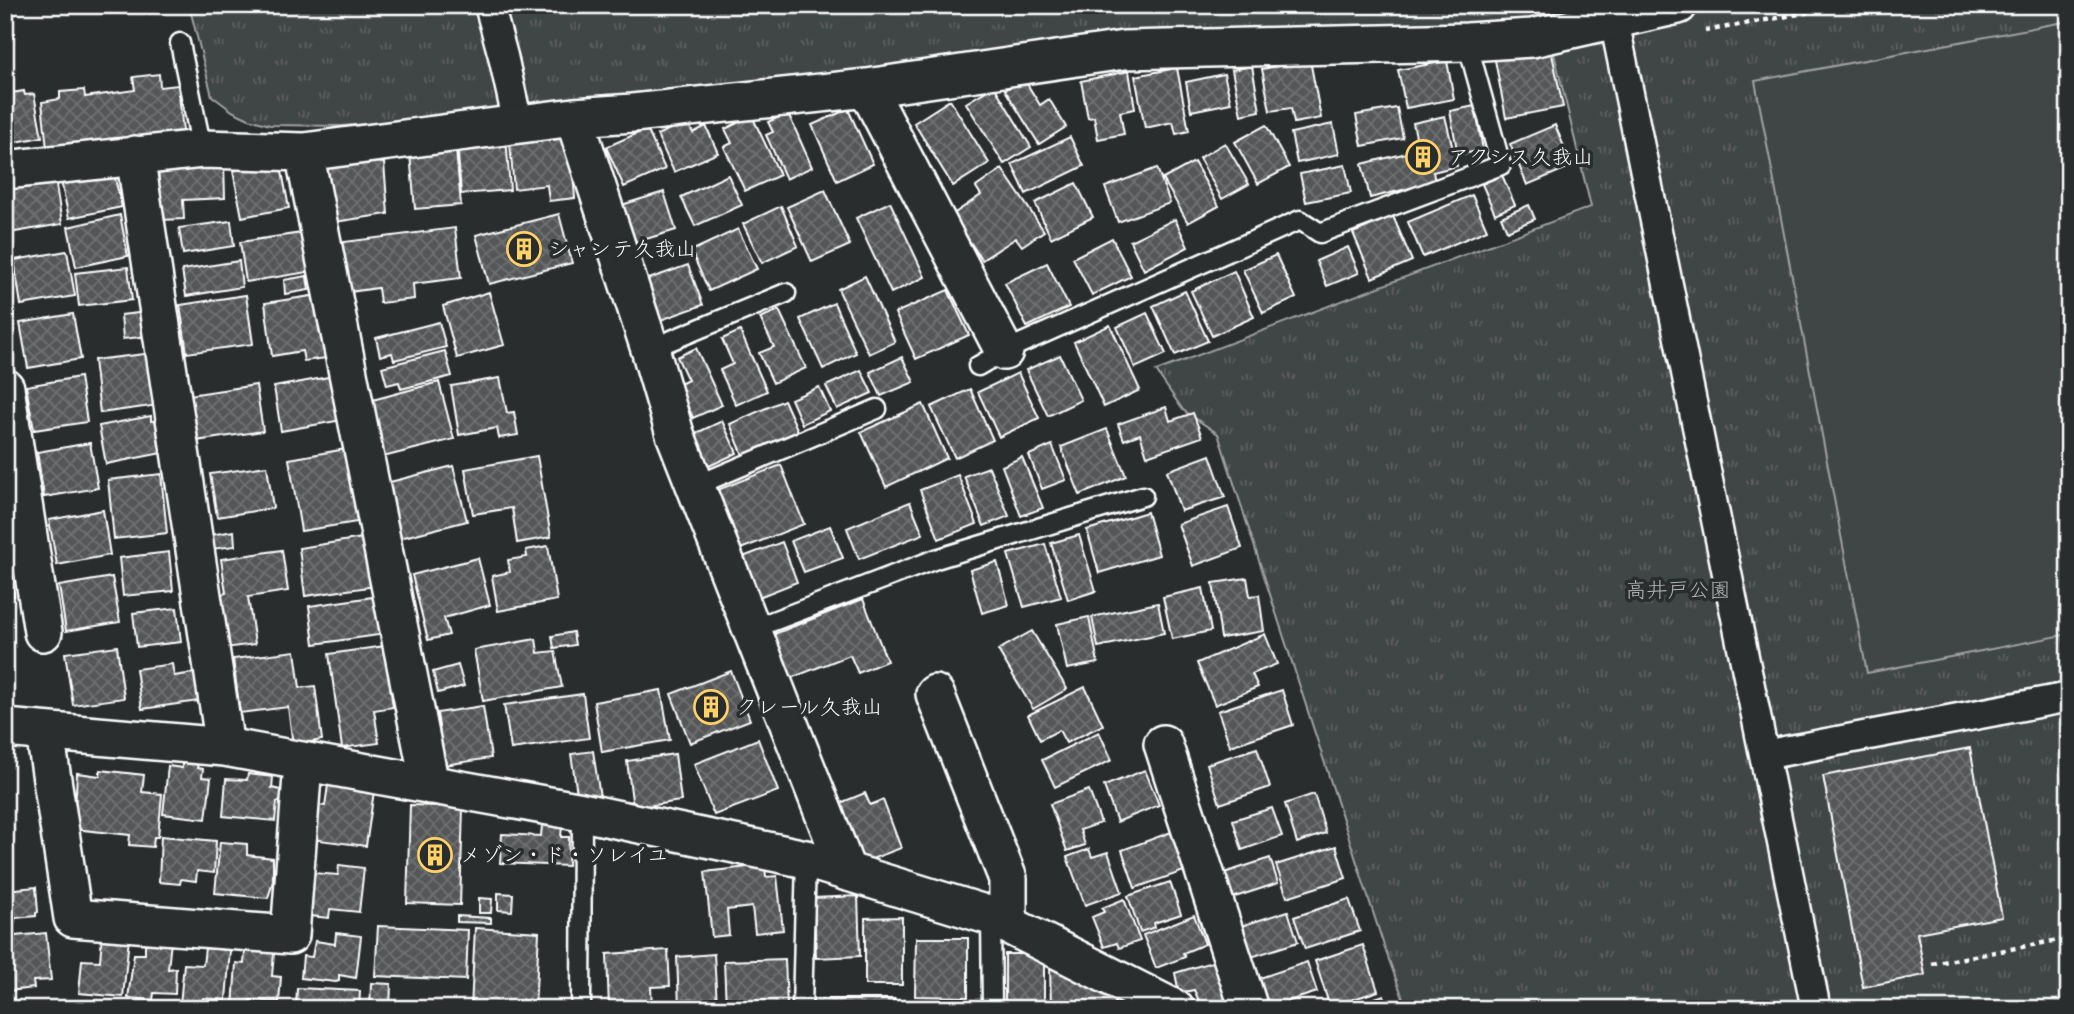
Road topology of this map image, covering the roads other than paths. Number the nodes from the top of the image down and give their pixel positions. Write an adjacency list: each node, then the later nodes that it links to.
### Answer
1 (489, 5): 8 (street)
2 (1605, 13): 3 (street); 4 (street); 28 (street)
3 (1689, 19)
4 (1467, 42): 6 (street); 15 (lane)
5 (180, 43): 9 (lane)
6 (867, 88): 7 (street); 15 (street)
7 (574, 117): 8 (street); 14 (street)
8 (518, 124): 10 (street)
9 (202, 149): 10 (street); 11 (street)
10 (304, 152): 30 (street)
11 (135, 155): 12 (street); 27 (street)
12 (5, 170)
13 (786, 293): 14 (lane)
14 (650, 349): 18 (street)
15 (991, 359)
16 (5, 388): 21 (street)
17 (877, 409): 18 (lane)
18 (695, 486): 20 (street)
19 (1143, 496): 20 (lane)
20 (752, 629): 33 (street)
21 (43, 632)
22 (935, 694): 34 (street)
23 (2069, 697): 28 (street)
24 (5, 727): 25 (street)
25 (46, 733): 27 (street); 29 (street)
26 (1163, 744): 40 (street)
27 (225, 747): 29 (street)
28 (1764, 755): 41 (street)
29 (303, 763): 30 (street)
30 (430, 785): 31 (street)
31 (582, 812): 32 (street); 36 (lane)
32 (806, 859): 33 (street); 37 (lane)
33 (847, 872): 34 (street)
34 (999, 921): 35 (street); 38 (lane)
35 (1130, 996): 39 (street)
36 (581, 1009)
37 (802, 1009)
38 (992, 1009)
39 (1175, 1009)
40 (1250, 1009)
41 (1816, 1009)

